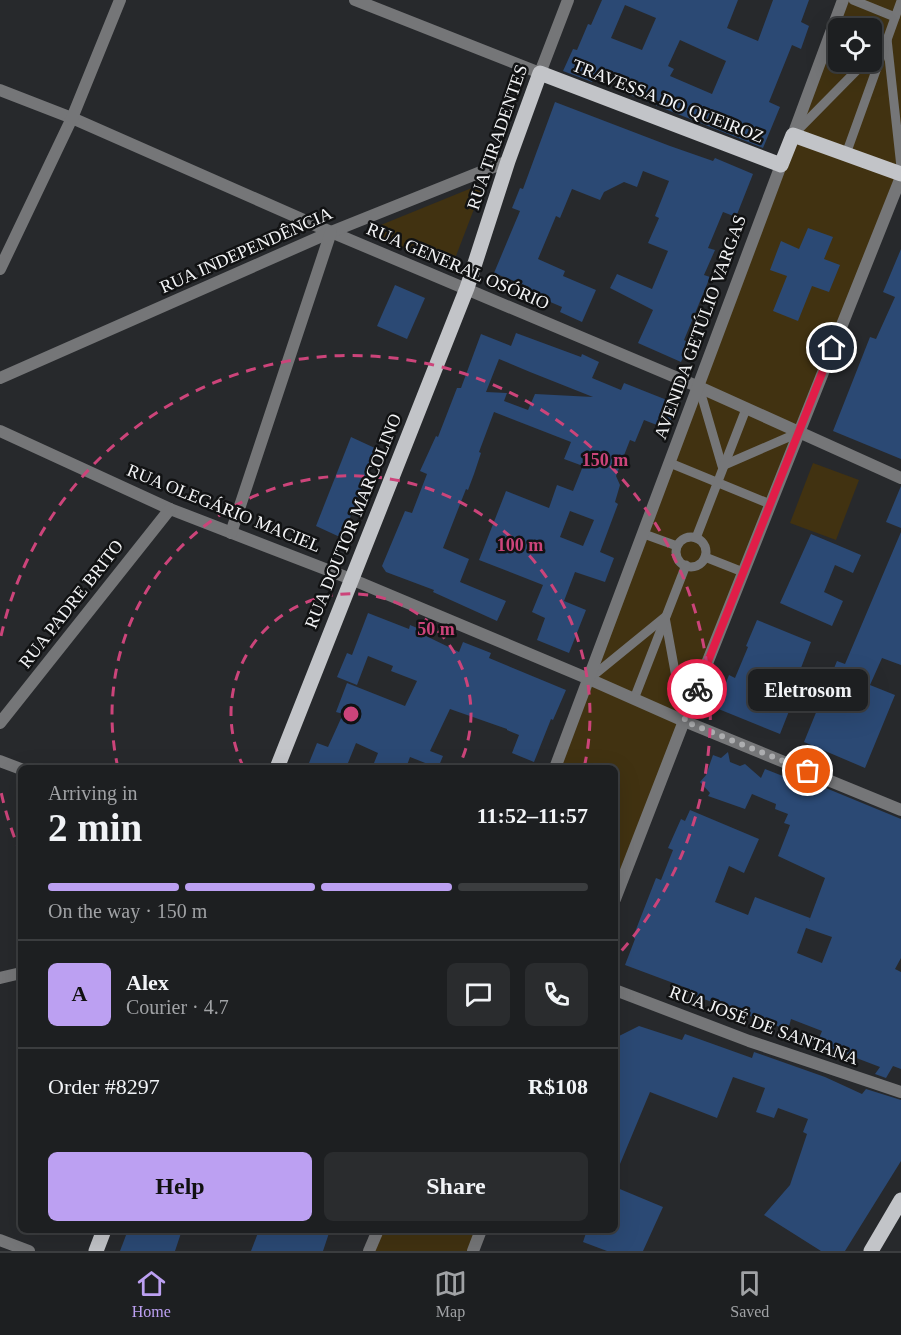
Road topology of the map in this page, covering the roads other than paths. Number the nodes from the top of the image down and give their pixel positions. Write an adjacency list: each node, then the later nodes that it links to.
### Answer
1 (120, 0): 13 (street)
2 (355, 0): 11 (street)
3 (568, 0): 11 (street, RUA TIRADENTES)
4 (843, 0): 14 (street, AVENIDA GETÚLIO VARGAS)
5 (853, 0): 7 (street)
6 (901, 1): 7 (street)
7 (895, 17): 8 (street)
8 (887, 39): 9 (street); 15 (street); 18 (street)
9 (882, 44)
10 (855, 72): 14 (street)
11 (540, 74): 16 (main road, RUA TIRADENTES); 17 (main road, TRAVESSA DO QUEIROZ)
12 (0, 90): 13 (street, RUA GENERAL OSÓRIO)
13 (72, 118): 20 (street, RUA GENERAL OSÓRIO); 21 (street)
14 (793, 135): 15 (main road); 17 (main road, AVENIDA GETÚLIO VARGAS)
15 (846, 154): 19 (main road)
16 (508, 161): 20 (street, RUA INDEPENDÊNCIA); 22 (main road, RUA TIRADENTES)
17 (781, 165): 24 (street, AVENIDA GETÚLIO VARGAS)
18 (901, 167)
19 (901, 176): 27 (street)
20 (331, 232): 22 (street, RUA GENERAL OSÓRIO); 23 (street, RUA INDEPENDÊNCIA); 36 (street)
21 (0, 268)
22 (467, 288): 24 (street, RUA GENERAL OSÓRIO); 43 (main road, RUA DOUTOR MARCOLINO)
23 (0, 378)
24 (699, 387): 25 (street, RUA GENERAL OSÓRIO); 30 (street, AVENIDA GETÚLIO VARGAS); 31 (street)
25 (746, 409): 27 (street, RUA GENERAL OSÓRIO); 31 (street)
26 (0, 431): 28 (street, RUA OLEGÁRIO MACIEL)
27 (798, 433): 31 (street); 32 (street, RUA GENERAL OSÓRIO); 34 (street)
28 (12, 436): 29 (street); 35 (street, RUA OLEGÁRIO MACIEL)
29 (0, 442)
30 (670, 464): 33 (street); 37 (street, AVENIDA GETÚLIO VARGAS)
31 (722, 466): 33 (street)
32 (901, 478)
33 (716, 482): 34 (street); 38 (street)
34 (770, 504): 42 (street)
35 (170, 509): 36 (street, RUA OLEGÁRIO MACIEL); 48 (street, RUA PADRE BRITO)
36 (231, 534): 43 (street, RUA OLEGÁRIO MACIEL)
37 (644, 534): 39 (street); 45 (street, AVENIDA GETÚLIO VARGAS)
38 (696, 538): 39 (street); 40 (street)
39 (677, 546): 41 (street)
40 (705, 557): 41 (street); 42 (street)
41 (686, 565): 44 (street)
42 (743, 572): 47 (street)
43 (351, 579): 45 (street, RUA OLEGÁRIO MACIEL); 50 (main road, RUA DOUTOR MARCOLINO)
44 (665, 617): 45 (street); 46 (street); 47 (street)
45 (589, 679): 46 (street, RUA OLEGÁRIO MACIEL); 51 (street, AVENIDA GETÚLIO VARGAS)
46 (634, 699): 47 (street, RUA OLEGÁRIO MACIEL)
47 (684, 721): 53 (street, RUA OLEGÁRIO MACIEL); 54 (street)
48 (0, 723)
49 (0, 760): 52 (street)
50 (278, 765)
51 (556, 765)
52 (18, 768)
53 (901, 810)
54 (618, 891)
55 (18, 974): 56 (street)
56 (0, 978)
57 (618, 991): 58 (street, RUA JOSÉ DE SANTANA)
58 (901, 1092)
59 (901, 1200): 68 (main road)
60 (103, 1233): 65 (main road)
61 (377, 1233): 66 (street)
62 (480, 1233): 67 (street)
63 (0, 1240): 64 (street)
64 (29, 1251)
65 (96, 1251)
66 (369, 1251)
67 (473, 1251)
68 (871, 1251)

